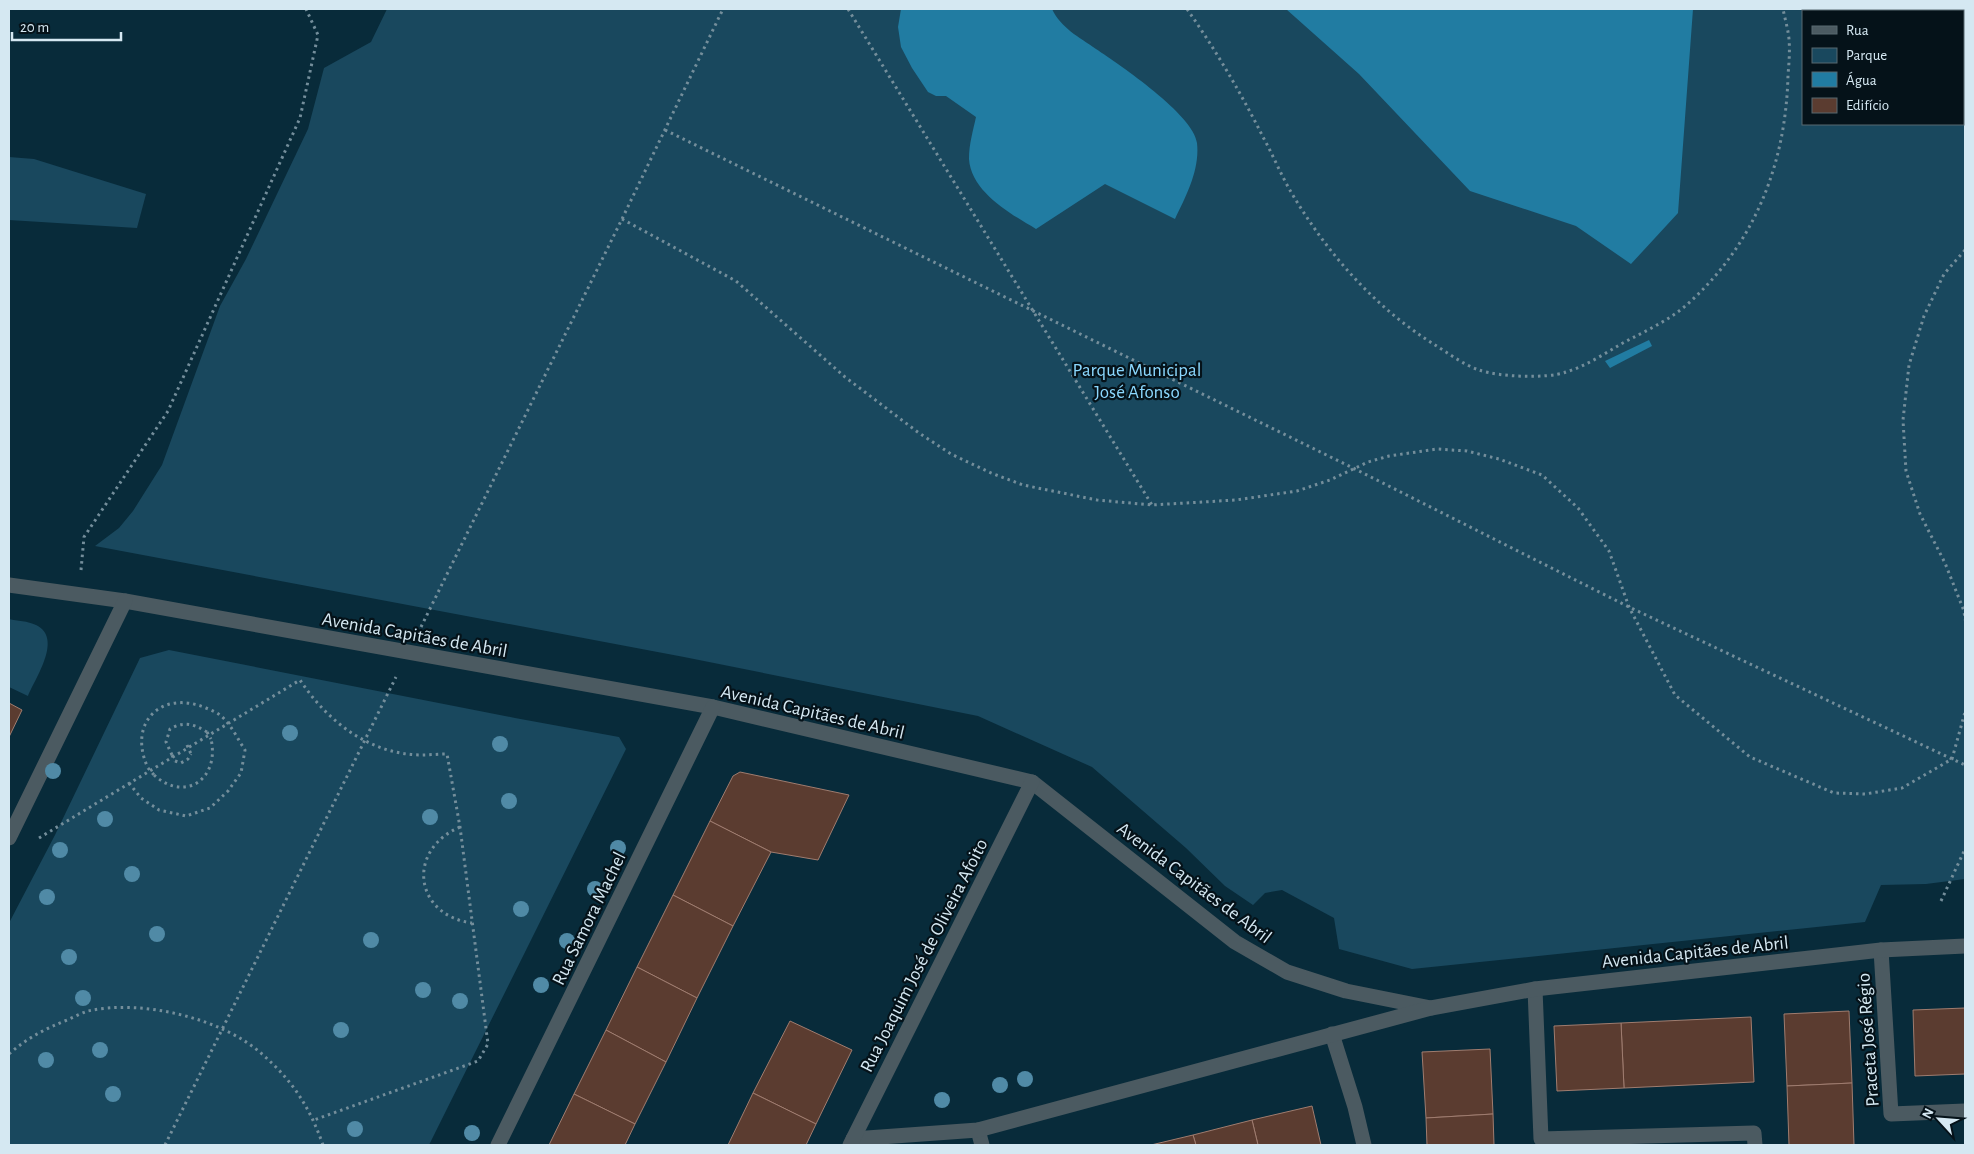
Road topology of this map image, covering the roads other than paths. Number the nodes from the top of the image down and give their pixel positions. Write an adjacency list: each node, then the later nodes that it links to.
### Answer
1 (9, 585): 2 (street, Avenida Capitães de Abril)
2 (125, 601): 3 (street, Avenida Capitães de Abril); 5 (street)
3 (713, 708): 4 (street, Avenida Capitães de Abril); 14 (street, Rua Samora Machel)
4 (1032, 782): 9 (street, Avenida Capitães de Abril); 13 (street, Rua Joaquim José de Oliveira Afoito)
5 (9, 838)
6 (1965, 946): 7 (street, Avenida Capitães de Abril)
7 (1881, 950): 8 (street, Avenida Capitães de Abril); 11 (street, Praceta José Régio)
8 (1535, 990): 9 (street, Avenida Capitães de Abril); 17 (street)
9 (1431, 1008): 10 (street, Avenida Capitães de Abril)
10 (1332, 1034): 12 (street, Avenida Capitães de Abril); 16 (street)
11 (1965, 1111)
12 (978, 1130): 13 (street, Avenida Capitães de Abril); 15 (street)
13 (852, 1142)
14 (498, 1145)
15 (982, 1145)
16 (1364, 1145)
17 (1755, 1145)

